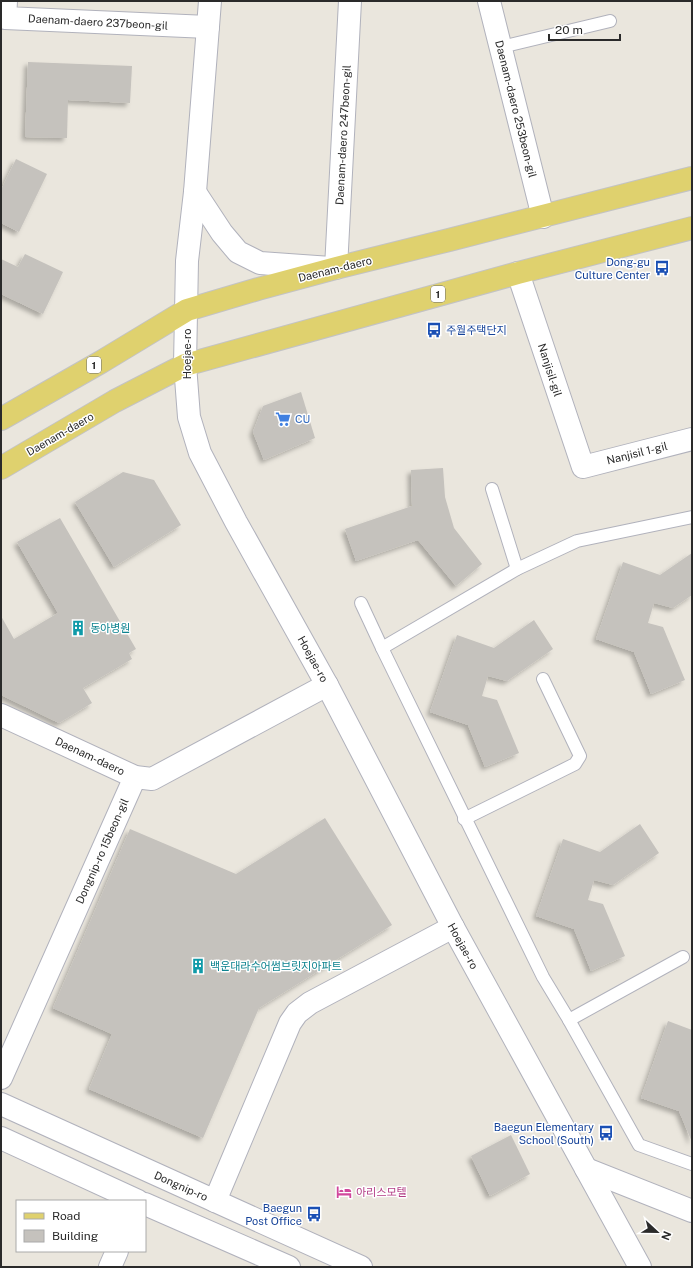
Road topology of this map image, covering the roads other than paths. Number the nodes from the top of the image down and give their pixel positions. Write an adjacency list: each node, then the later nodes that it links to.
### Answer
1 (6, 1): 6 (street, Daenam-daero 237beon-gil)
2 (210, 1): 6 (street, Hoejae-ro)
3 (350, 1): 12 (street, Daenam-daero 247beon-gil)
4 (489, 1): 7 (street, Daenam-daero 253beon-gil)
5 (610, 21): 7 (lane)
6 (208, 28): 9 (street, Hoejae-ro)
7 (501, 48): 10 (street, Daenam-daero 253beon-gil)
8 (692, 178): 10 (main road, Daenam-daero / 1)
9 (195, 192): 12 (street); 14 (street, Hoejae-ro)
10 (542, 217): 12 (main road, Daenam-daero / 1)
11 (692, 228): 13 (main road, Daenam-daero / 1)
12 (336, 268): 14 (main road, Daenam-daero / 1)
13 (518, 273): 15 (main road, Daenam-daero / 1); 18 (street, Nanjisil-gil)
14 (187, 310): 15 (street, Hoejae-ro); 16 (main road, Daenam-daero / 1)
15 (185, 365): 19 (main road, Daenam-daero / 1); 26 (street, Hoejae-ro)
16 (1, 419)
17 (692, 439): 18 (street, Nanjisil 1-gil)
18 (582, 466)
19 (1, 468)
20 (492, 489): 22 (lane)
21 (692, 516): 22 (lane)
22 (517, 569): 24 (lane)
23 (360, 603): 24 (lane)
24 (382, 648): 29 (lane)
25 (544, 679): 29 (lane)
26 (327, 685): 28 (street); 30 (street, Hoejae-ro)
27 (1, 715): 28 (street, Daenam-daero)
28 (135, 777): 33 (street, Dongnip-ro 15beon-gil)
29 (464, 819): 32 (lane)
30 (453, 927): 37 (street, Hoejae-ro); 39 (street)
31 (683, 957): 32 (lane)
32 (569, 1020): 36 (lane)
33 (1, 1078)
34 (1, 1104): 39 (street, Dongnip-ro)
35 (1, 1138): 38 (street)
36 (692, 1164)
37 (586, 1169): 41 (street); 46 (street, Hoejae-ro)
38 (136, 1200)
39 (215, 1201): 45 (street, Dongnip-ro)
40 (146, 1204): 44 (street)
41 (692, 1211)
42 (116, 1252): 43 (street)
43 (110, 1267)
44 (290, 1267)
45 (361, 1267)
46 (640, 1267)

